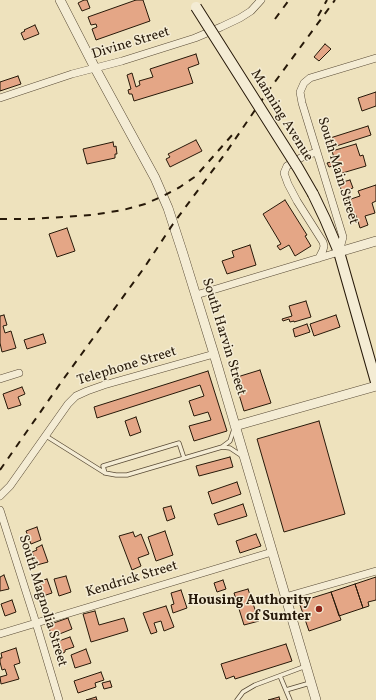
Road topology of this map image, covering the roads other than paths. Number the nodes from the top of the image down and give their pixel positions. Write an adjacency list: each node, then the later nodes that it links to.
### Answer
1 (60, 0): 5 (street, South Harvin Street)
2 (261, 0): 5 (street, Divine Street)
3 (194, 4): 9 (main road, Manning Avenue, bridge)
4 (376, 58): 7 (street, South Main Street)
5 (95, 68): 6 (street, Divine Street); 11 (street, South Harvin Street)
6 (0, 98)
7 (317, 152): 9 (street, South Main Street); 10 (street)
8 (376, 241): 9 (street)
9 (339, 252): 10 (street); 15 (main road, South Main Street)
10 (319, 258): 11 (street)
11 (196, 295): 12 (street, South Harvin Street)
12 (214, 354): 17 (street, South Harvin Street); 18 (street, Telephone Street)
13 (20, 373): 14 (street)
14 (0, 379)
15 (376, 382)
16 (376, 386): 17 (street)
17 (235, 426): 19 (lane); 21 (street, South Harvin Street)
18 (46, 436): 22 (lane); 23 (street, Telephone Street)
19 (222, 447): 20 (lane); 21 (lane)
20 (184, 458): 22 (lane); 22 (lane)
21 (244, 458): 25 (street, South Harvin Street)
22 (105, 473)
23 (0, 496)
24 (0, 510): 28 (street, South Magnolia Street)
25 (272, 552): 27 (street, South Harvin Street); 28 (street, Kendrick Street)
26 (376, 570): 27 (street)
27 (285, 597): 30 (street, South Harvin Street)
28 (36, 623): 29 (street, Kendrick Street); 34 (street, South Magnolia Street)
29 (0, 634)
30 (306, 666): 31 (lane); 32 (street, South Harvin Street)
31 (280, 676): 33 (lane); 35 (lane)
32 (311, 683): 33 (lane); 37 (street, South Harvin Street)
33 (286, 690): 36 (lane)
34 (59, 700)
35 (237, 700)
36 (290, 700)
37 (316, 700)

